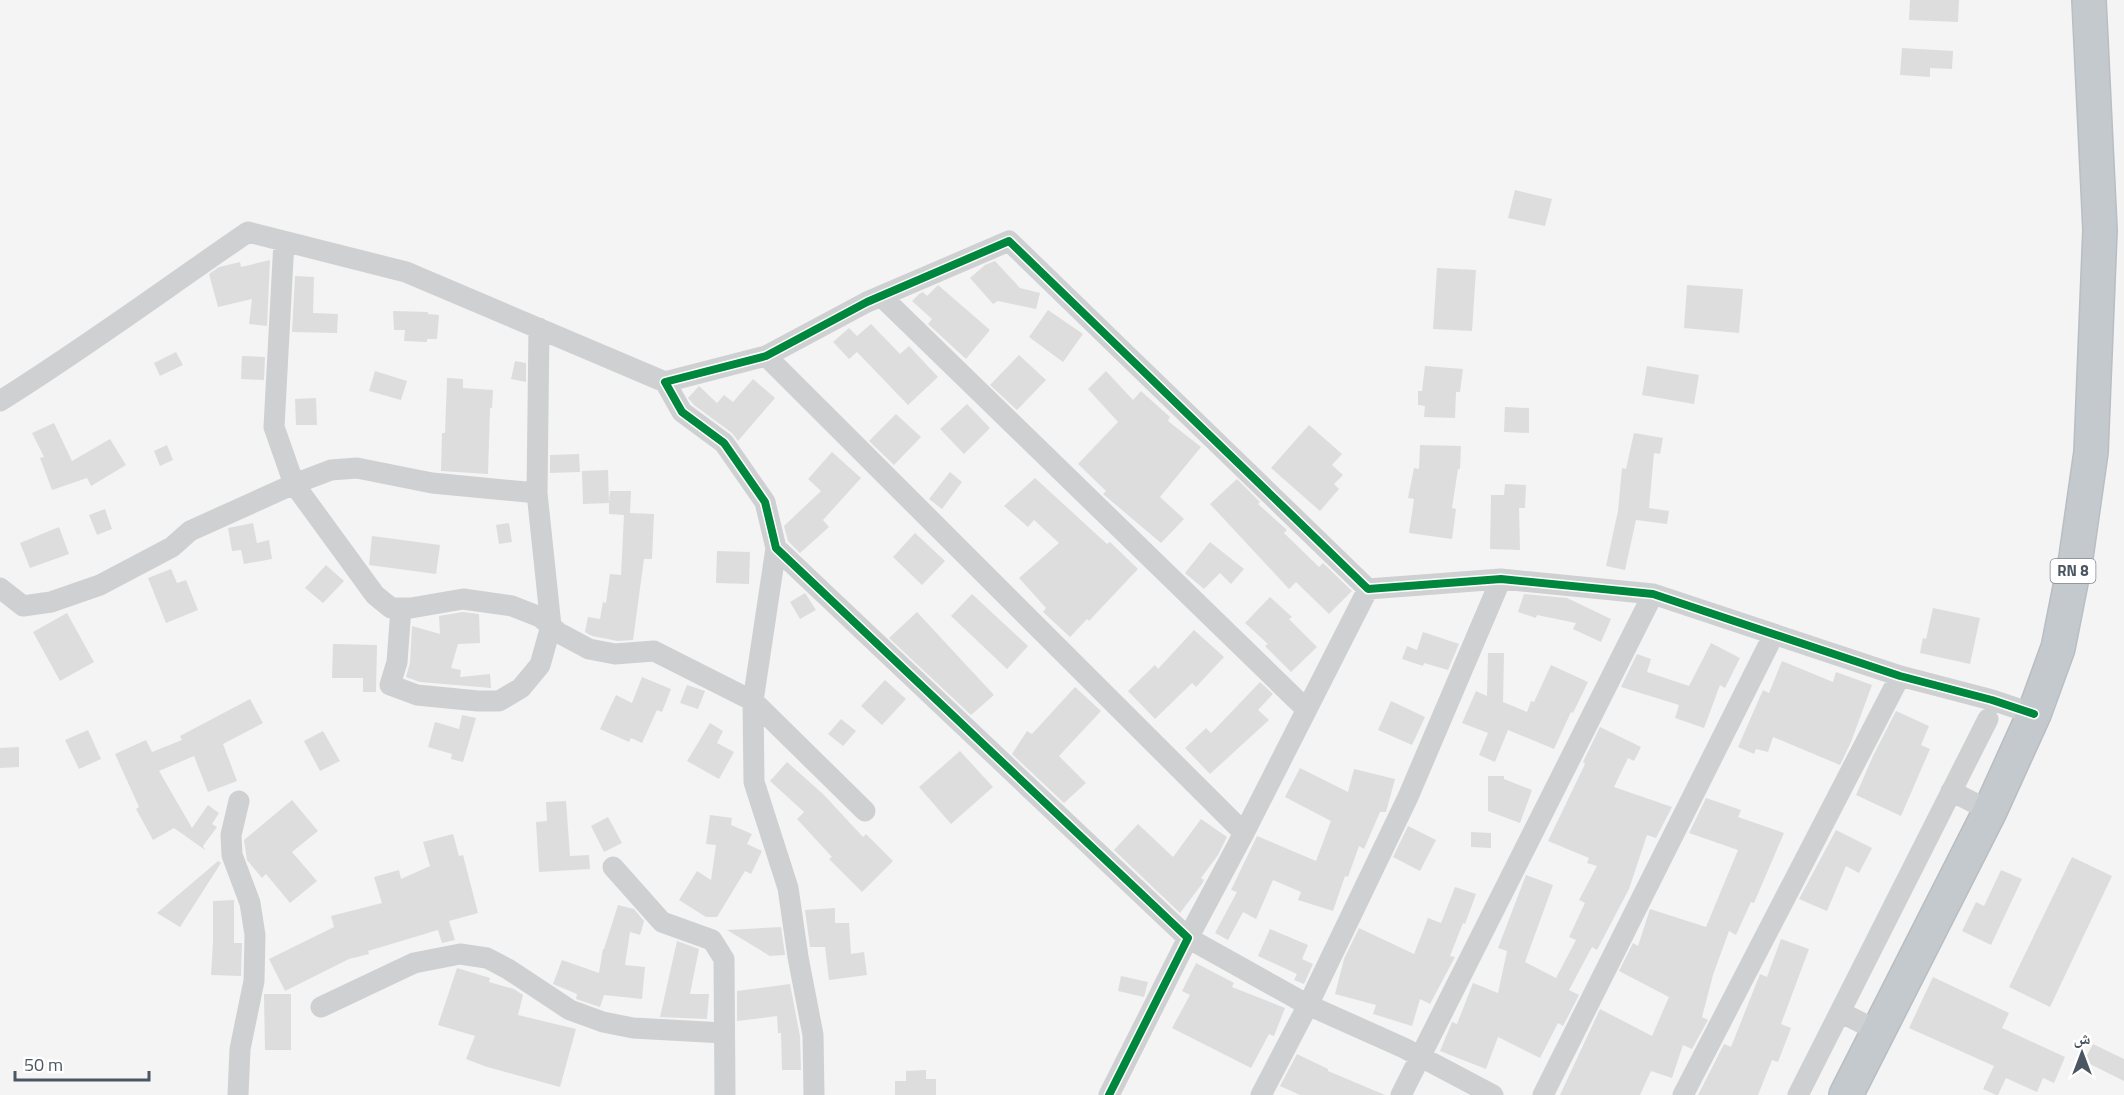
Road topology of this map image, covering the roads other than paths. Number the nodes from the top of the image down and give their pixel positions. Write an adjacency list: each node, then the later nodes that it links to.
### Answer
1 (2090, 0): 21 (highway, RN 8)
2 (284, 241): 4 (street); 7 (street); 8 (street)
3 (881, 296): 5 (street); 13 (street); 20 (street)
4 (539, 328): 6 (street); 9 (street)
5 (766, 356): 6 (street); 27 (street)
6 (665, 382): 10 (street)
7 (0, 401)
8 (294, 484): 9 (street); 12 (street); 15 (street)
9 (537, 493): 16 (street)
10 (776, 548): 19 (street); 29 (street)
11 (1501, 579): 13 (street); 14 (street); 30 (street)
12 (0, 588)
13 (1368, 589): 20 (street)
14 (1653, 594): 17 (street); 35 (street)
15 (401, 608): 16 (street); 16 (street)
16 (551, 627): 19 (street)
17 (1774, 634): 18 (street); 43 (street)
18 (1900, 676): 21 (street); 44 (street)
19 (753, 702): 25 (street); 38 (street)
20 (1306, 709): 27 (street)
21 (2034, 714): 26 (highway, RN 8)
22 (1988, 719): 23 (street)
23 (1951, 791): 26 (street); 32 (street)
24 (238, 801): 36 (street)
25 (865, 811)
26 (1990, 811): 33 (highway, RN 8)
27 (1244, 833): 29 (street)
28 (613, 867): 34 (street)
29 (1188, 938): 30 (street); 39 (street)
30 (1308, 1005): 35 (street); 40 (street)
31 (321, 1007): 34 (street)
32 (1840, 1012): 33 (street); 45 (street)
33 (1878, 1031): 46 (highway, RN 8)
34 (724, 1033): 37 (street)
35 (1420, 1057): 41 (street); 42 (street)
36 (238, 1095)
37 (725, 1095)
38 (814, 1095)
39 (1109, 1095)
40 (1261, 1095)
41 (1401, 1095)
42 (1493, 1095)
43 (1543, 1095)
44 (1683, 1095)
45 (1798, 1095)
46 (1846, 1095)

